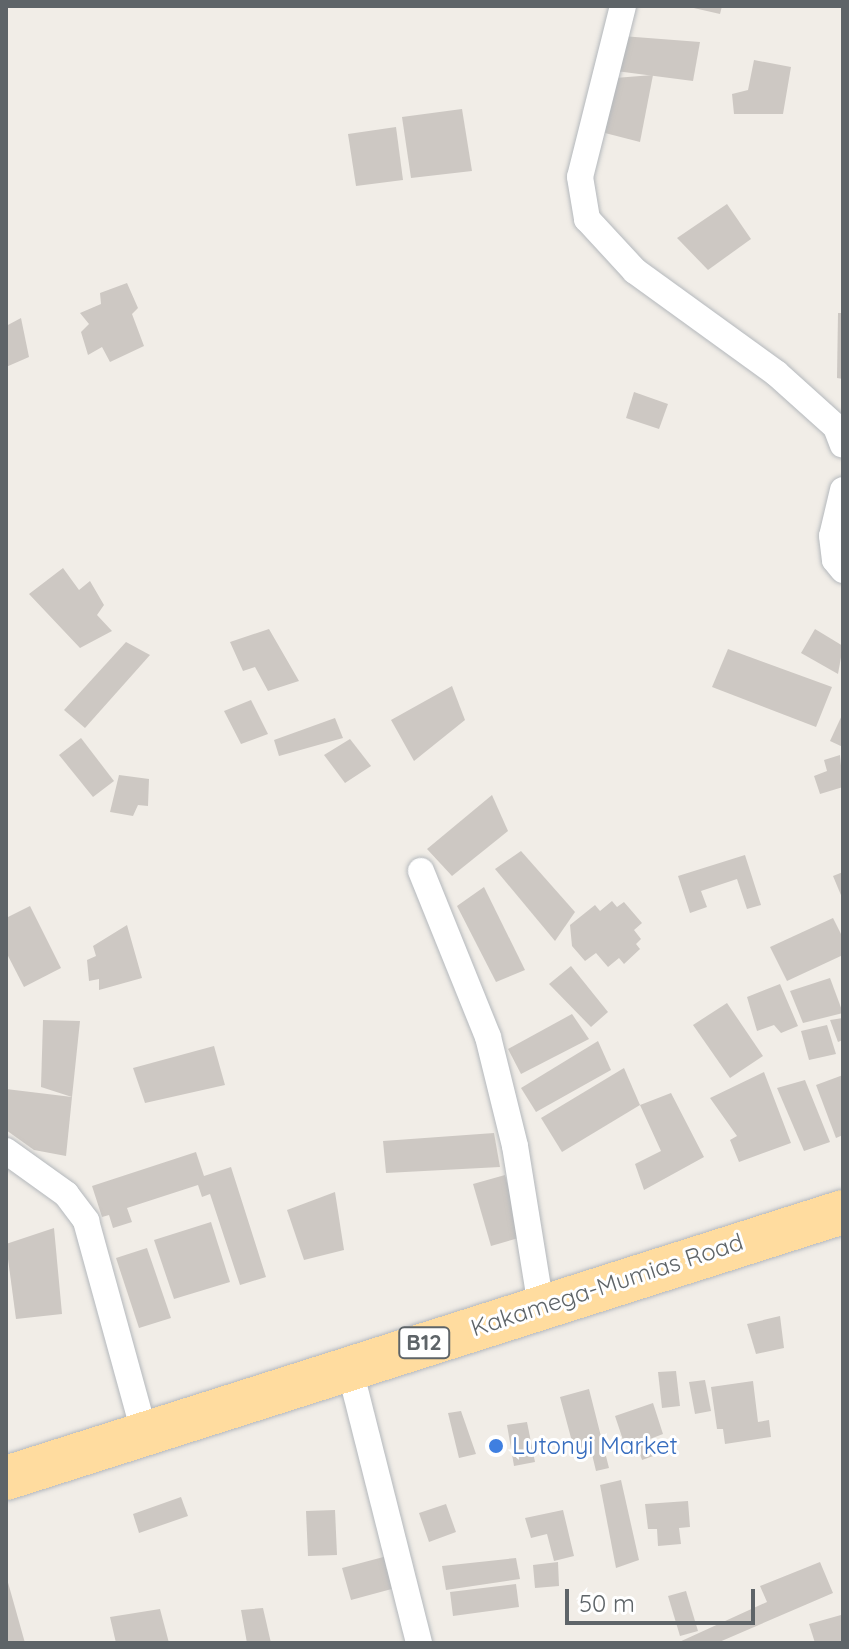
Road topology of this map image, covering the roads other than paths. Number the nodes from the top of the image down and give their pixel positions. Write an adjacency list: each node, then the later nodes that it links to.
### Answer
1 (623, 6): 2 (street)
2 (843, 445)
3 (843, 490): 4 (street)
4 (843, 570)
5 (421, 871): 8 (street)
6 (6, 1151): 10 (street)
7 (843, 1212): 8 (highway, Kakamega-Mumias Road / B12)
8 (541, 1306): 9 (highway, Kakamega-Mumias Road / B12)
9 (349, 1366): 10 (highway, Kakamega-Mumias Road / B12); 12 (street)
10 (145, 1435): 11 (highway, Kakamega-Mumias Road / B12)
11 (6, 1478)
12 (419, 1643)

